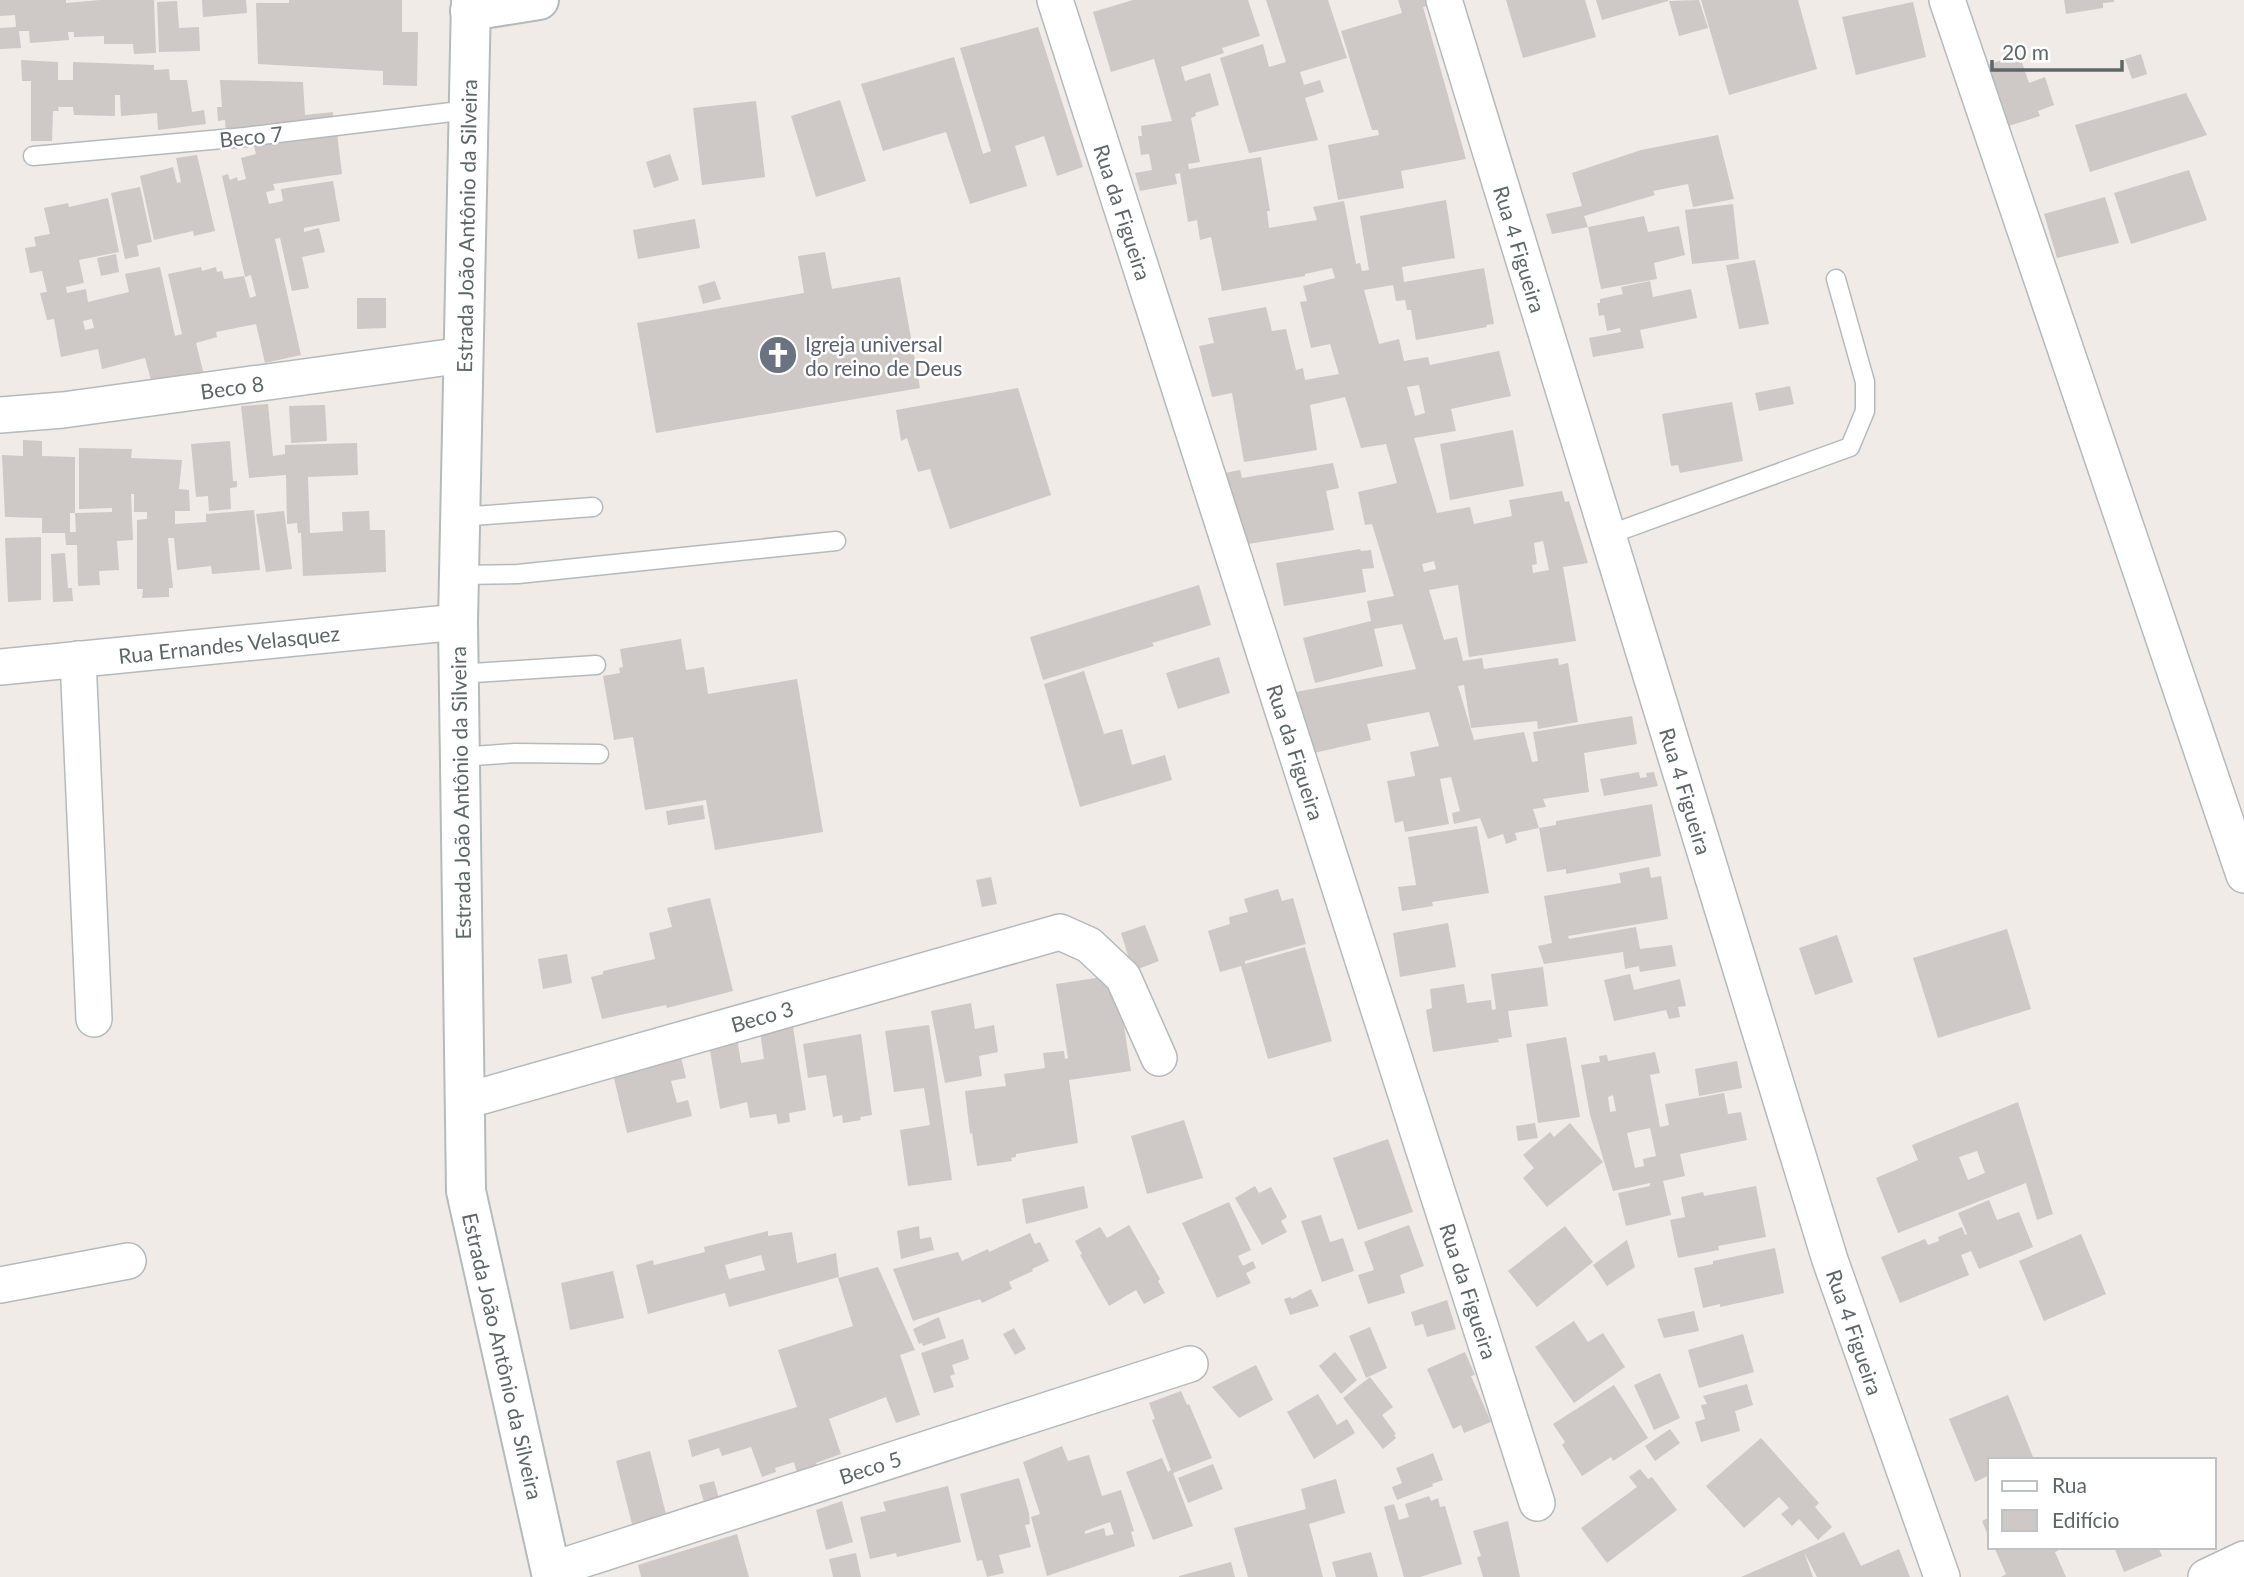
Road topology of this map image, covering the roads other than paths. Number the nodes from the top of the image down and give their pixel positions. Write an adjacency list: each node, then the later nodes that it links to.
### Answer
1 (539, 0): 5 (main road)
2 (1055, 0): 30 (street, Rua da Figueira)
3 (1444, 0): 13 (street, Rua 4 Figueira)
4 (1947, 0): 23 (street)
5 (471, 5): 6 (main road, Estrada João Antônio da Silveira)
6 (468, 110): 7 (lane, Beco 7); 9 (main road, Estrada João Antônio da Silveira)
7 (33, 156)
8 (1836, 279): 13 (lane)
9 (464, 355): 10 (street, Beco 8); 12 (main road, Estrada João Antônio da Silveira)
10 (0, 415)
11 (593, 508): 12 (lane)
12 (460, 517): 15 (main road, Estrada João Antônio da Silveira)
13 (1608, 536): 33 (street, Rua 4 Figueira)
14 (836, 541): 15 (lane)
15 (459, 575): 16 (main road, Estrada João Antônio da Silveira)
16 (458, 622): 17 (street, Rua Ernandes Velasquez); 20 (main road, Estrada João Antônio da Silveira)
17 (78, 659): 19 (street, Rua Ernandes Velasquez); 24 (street)
18 (596, 665): 20 (lane)
19 (0, 667)
20 (458, 674): 22 (main road, Estrada João Antônio da Silveira)
21 (600, 754): 22 (lane)
22 (460, 757): 26 (main road, Estrada João Antônio da Silveira)
23 (2244, 875)
24 (94, 1019)
25 (1159, 1058): 26 (street, Beco 3)
26 (465, 1101): 32 (main road, Estrada João Antônio da Silveira)
27 (128, 1261): 28 (street)
28 (0, 1285)
29 (1190, 1364): 32 (street, Beco 5)
30 (1537, 1503)
31 (2244, 1559): 34 (street)
32 (552, 1574)
33 (1942, 1577)
34 (2206, 1577)

